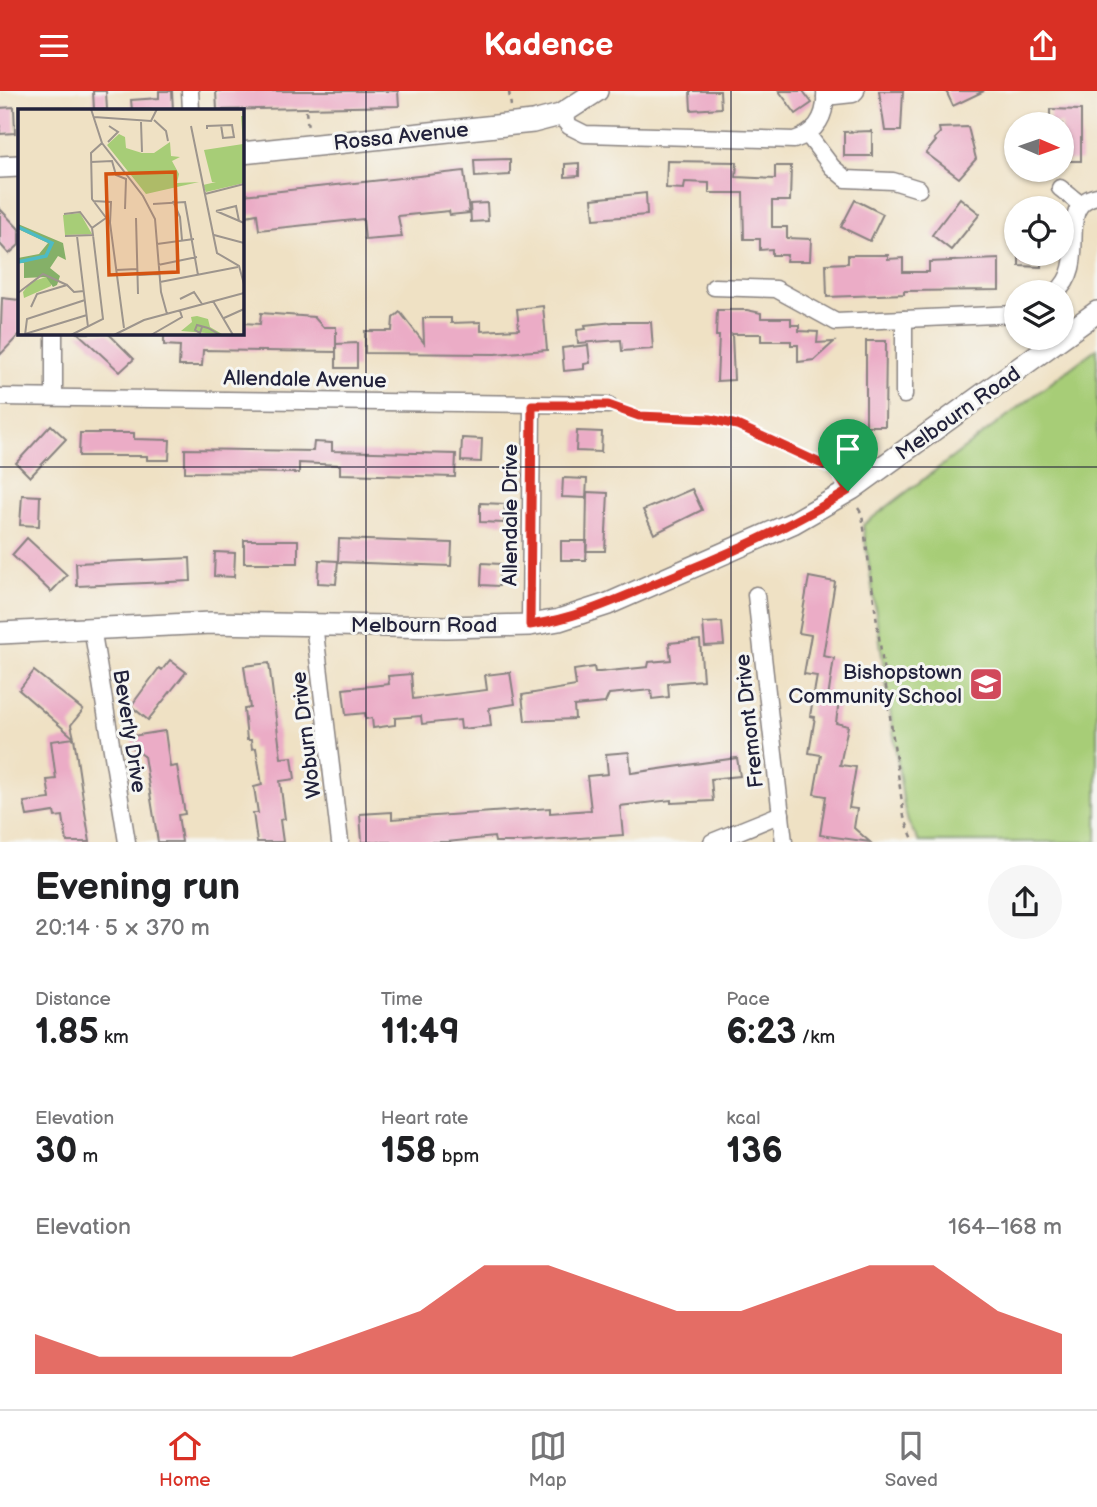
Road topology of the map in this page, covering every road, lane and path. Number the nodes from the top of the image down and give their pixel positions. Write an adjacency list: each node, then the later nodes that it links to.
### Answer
1 (190, 91): 6 (street)
2 (597, 91): 9 (street, Rossa Avenue)
3 (856, 91): 5 (street)
4 (509, 92): 8 (path)
5 (825, 94): 11 (street)
6 (191, 109)
7 (306, 111): 10 (path)
8 (512, 113)
9 (560, 115): 11 (street); 12 (street, Rossa Avenue)
10 (308, 134)
11 (808, 135): 16 (street)
12 (243, 153)
13 (18, 166): 14 (street)
14 (0, 167)
15 (1060, 188): 18 (street)
16 (919, 189)
17 (1097, 196): 18 (street)
18 (1080, 204): 19 (street)
19 (1067, 280)
20 (714, 287): 23 (street)
21 (1097, 312): 30 (street, Melbourn Road)
22 (1004, 315): 23 (street)
23 (904, 319): 25 (street)
24 (54, 334): 26 (street)
25 (904, 395)
26 (54, 396): 27 (street, Allendale Avenue); 28 (street, Allendale Avenue)
27 (0, 397)
28 (532, 405): 29 (street, Allendale Avenue); 33 (street, Allendale Drive)
29 (608, 405): 30 (path)
30 (848, 491): 33 (street, Melbourn Road); 41 (path)
31 (756, 596): 36 (street, Fremont Drive)
32 (314, 624): 33 (street, Melbourn Road); 34 (street, Melbourn Road); 38 (street, Woburn Drive)
33 (530, 625)
34 (92, 627): 35 (street, Melbourn Road); 37 (street, Beverly Drive)
35 (0, 633)
36 (781, 814): 39 (street); 40 (street, Fremont Drive)
37 (127, 842)
38 (340, 842)
39 (712, 842)
40 (784, 842)
41 (914, 842)

